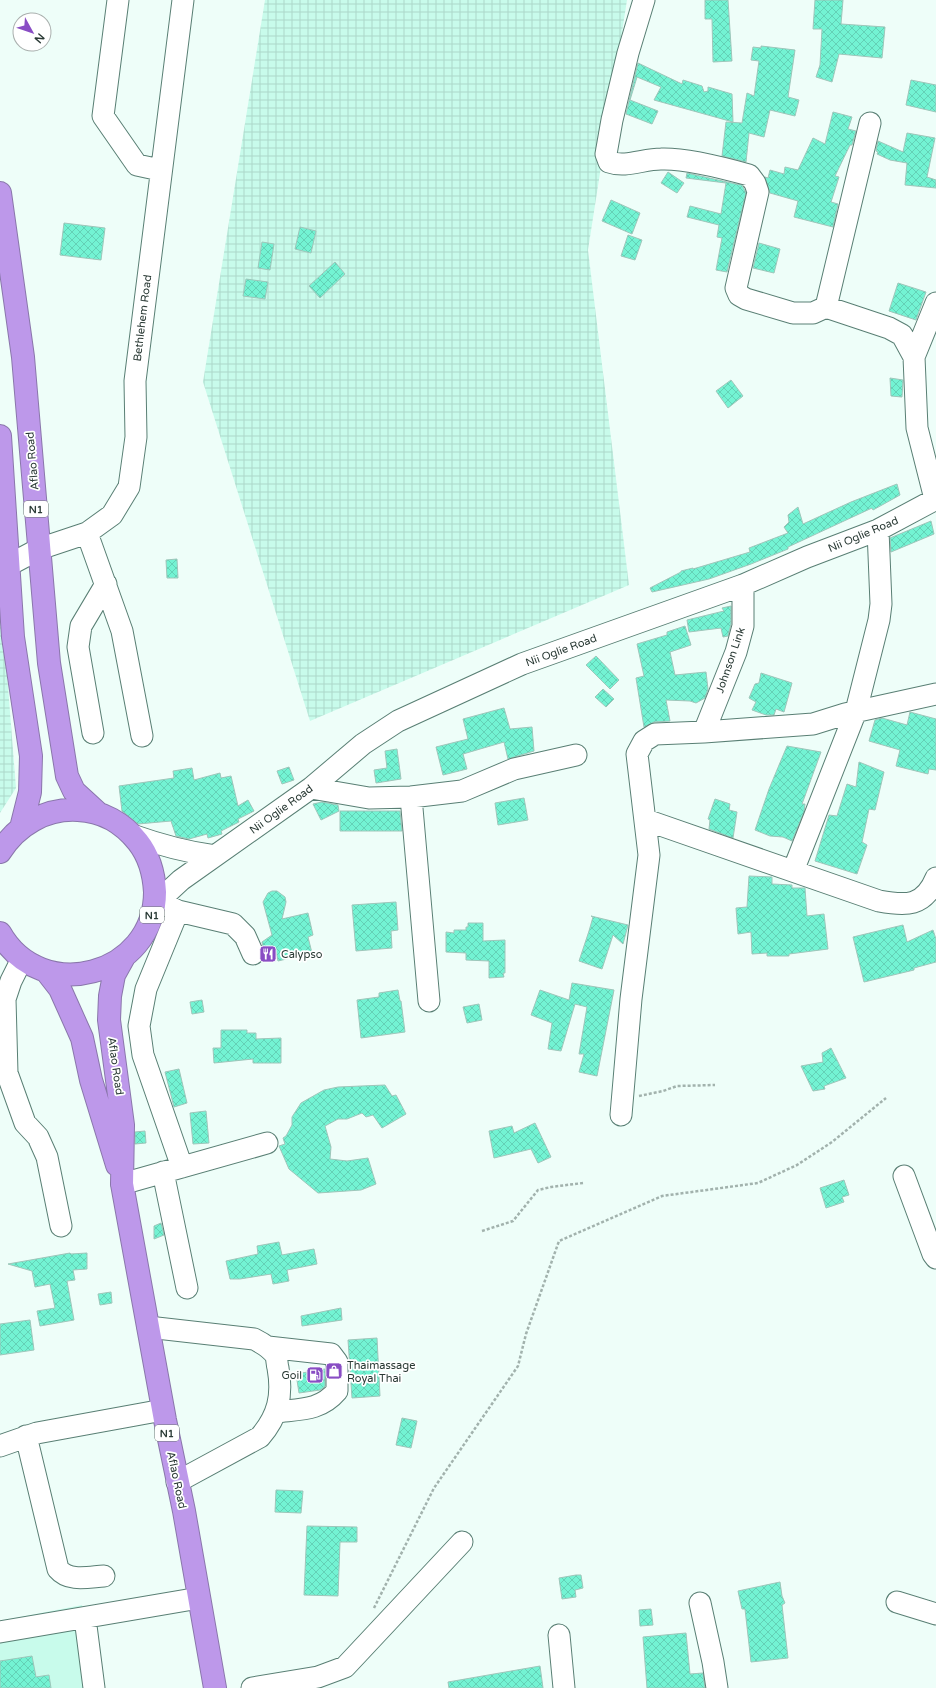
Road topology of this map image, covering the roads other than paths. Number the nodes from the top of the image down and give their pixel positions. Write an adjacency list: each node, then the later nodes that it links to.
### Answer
1 (118, 0): 5 (street)
2 (182, 0): 5 (street, Bethlehem Road)
3 (644, 0): 8 (street)
4 (870, 123): 8 (street)
5 (160, 170): 13 (street, Bethlehem Road)
6 (0, 192): 14 (highway, Aflao Road / N1)
7 (936, 303): 9 (street)
8 (826, 307): 9 (street)
9 (914, 357): 11 (street)
10 (0, 437): 15 (highway)
11 (936, 499): 12 (street, Nii Oglie Road)
12 (878, 530): 17 (street, Nii Oglie Road); 19 (street)
13 (88, 533): 14 (street, Bethlehem Road); 16 (street)
14 (39, 549): 15 (street, Bethlehem Road); 26 (highway, Aflao Road / N1)
15 (5, 575): 28 (highway)
16 (106, 584): 21 (street); 22 (street)
17 (743, 585): 20 (street, Johnson Link); 24 (street, Nii Oglie Road)
18 (936, 694): 19 (street)
19 (856, 711): 20 (street); 32 (street)
20 (704, 732): 27 (street)
21 (93, 733)
22 (142, 736)
23 (576, 755): 25 (street)
24 (311, 788): 25 (street); 31 (street, Nii Oglie Road)
25 (410, 797): 42 (street)
26 (98, 813): 28 (highway, N1); 29 (highway, N1)
27 (646, 820): 32 (street); 43 (street)
28 (21, 828): 30 (highway, N1)
29 (132, 835): 31 (street); 34 (highway, N1)
30 (0, 852)
31 (215, 856): 34 (street, Nii Oglie Road)
32 (793, 871): 33 (street)
33 (936, 878)
34 (156, 907): 35 (street); 38 (highway, N1)
35 (178, 911): 37 (street); 45 (street)
36 (0, 933): 39 (highway, N1)
37 (253, 954)
38 (124, 957): 40 (highway, N1); 47 (highway, Aflao Road / N1)
39 (22, 959): 40 (highway, N1); 41 (street)
40 (46, 971): 47 (highway, Aflao Road / N1)
41 (5, 977): 48 (street)
42 (429, 1001)
43 (622, 1108)
44 (267, 1143): 45 (street)
45 (173, 1170): 47 (street); 50 (street)
46 (904, 1176): 49 (street)
47 (122, 1181): 51 (highway, Aflao Road / N1)
48 (60, 1226)
49 (936, 1258)
50 (187, 1288)
51 (148, 1326): 52 (street); 53 (highway, Aflao Road / N1)
52 (268, 1347): 54 (street); 54 (street)
53 (163, 1410): 55 (street); 57 (highway, Aflao Road / N1)
54 (276, 1412): 57 (street)
55 (26, 1436): 56 (street); 59 (street)
56 (0, 1446)
57 (177, 1482): 60 (highway, Aflao Road / N1)
58 (462, 1542): 69 (street)
59 (104, 1576)
60 (198, 1598): 64 (street); 68 (highway, Aflao Road / N1)
61 (897, 1602): 63 (street)
62 (700, 1603): 71 (street)
63 (936, 1614)
64 (85, 1618): 65 (street); 67 (street)
65 (0, 1632)
66 (559, 1635): 70 (street)
67 (94, 1688)
68 (214, 1688)
69 (252, 1688)
70 (564, 1688)
71 (717, 1688)

